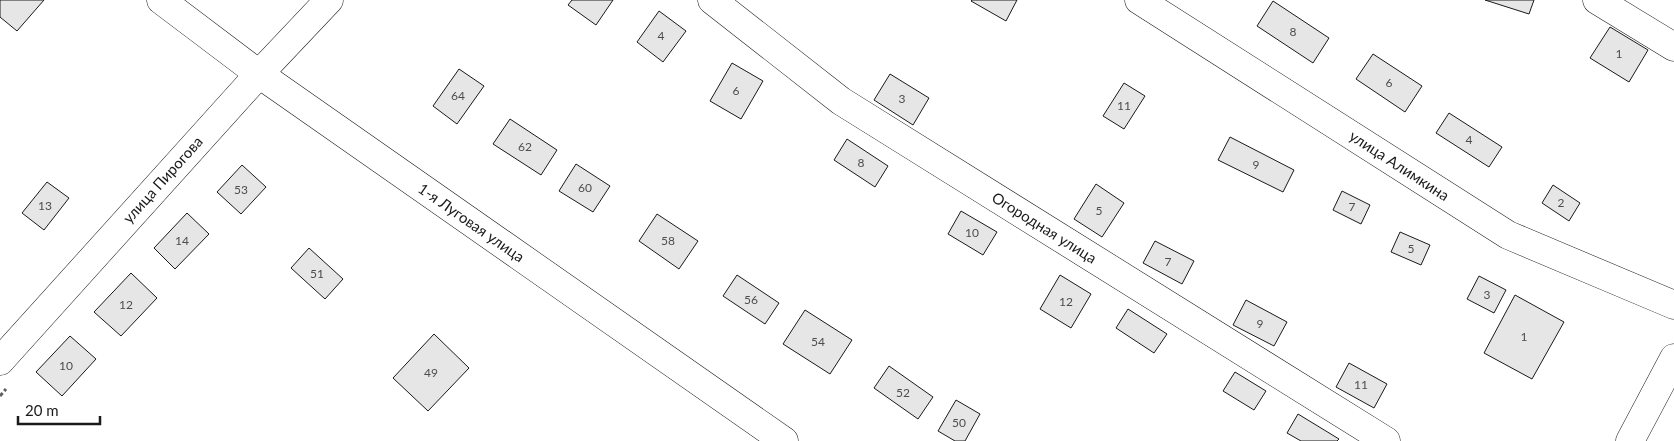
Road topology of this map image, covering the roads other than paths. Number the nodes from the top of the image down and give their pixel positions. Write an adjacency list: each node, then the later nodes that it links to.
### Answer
1 (161, 0): 7 (street, 1-я Луговая улица)
2 (329, 0): 7 (street, улица Пирогова)
3 (712, 0): 12 (street, Огородная улица)
4 (1140, 0): 8 (street, улица Алимкина)
5 (1597, 0): 6 (street)
6 (1674, 47)
7 (258, 74): 10 (street, улица Пирогова); 11 (street, 1-я Луговая улица)
8 (1674, 305)
9 (1674, 358): 13 (street)
10 (0, 362)
11 (784, 441)
12 (1386, 441)
13 (1630, 441)

